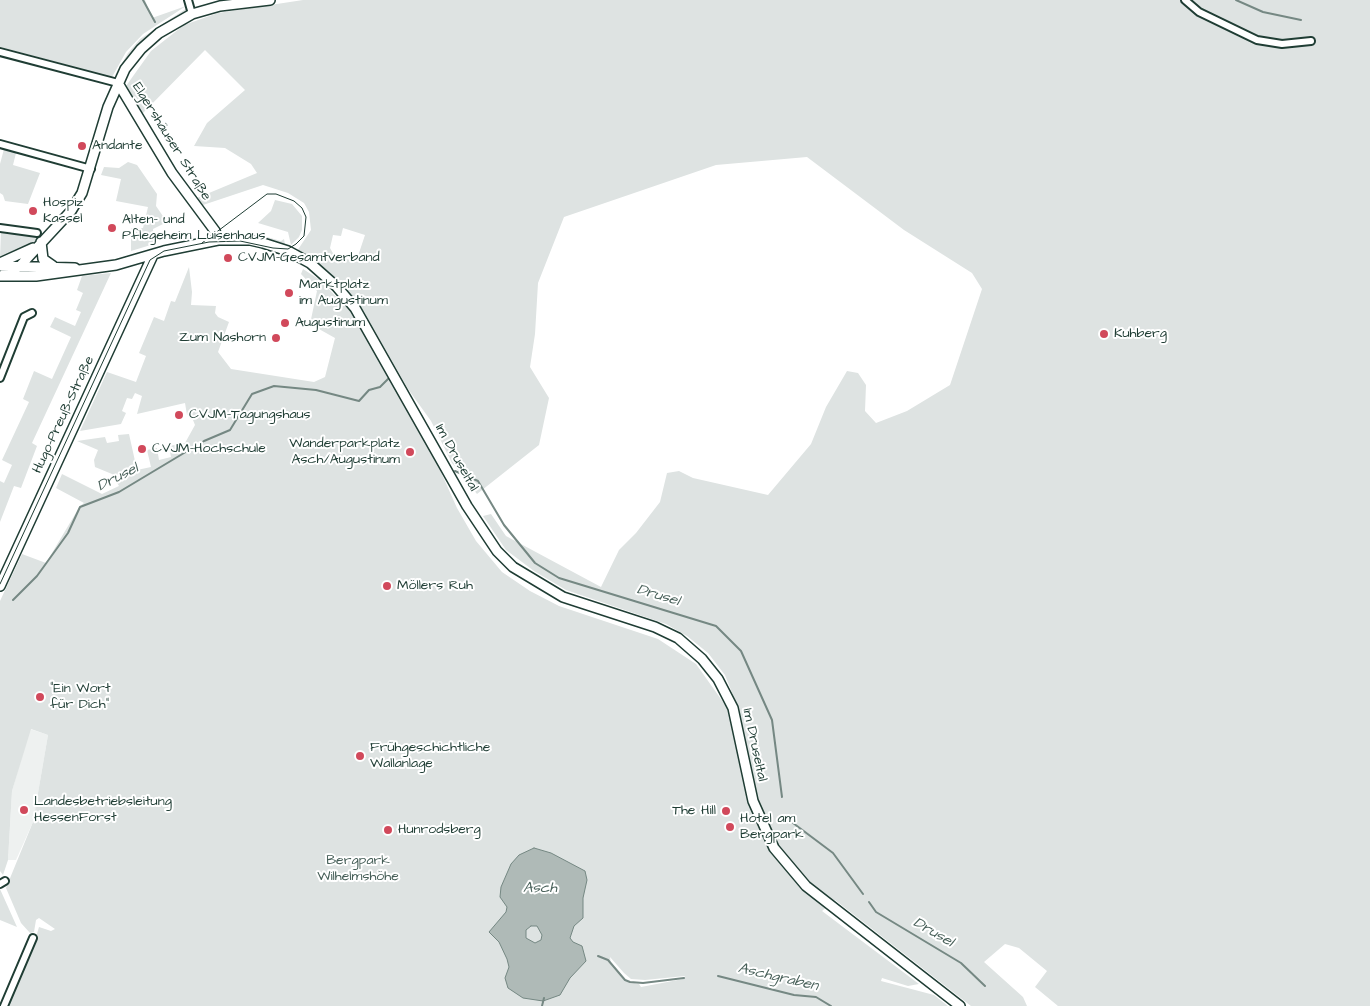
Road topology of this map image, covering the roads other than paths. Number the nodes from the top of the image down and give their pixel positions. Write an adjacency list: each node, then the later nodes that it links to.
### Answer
1 (188, 0): 4 (street)
2 (270, 0): 4 (main road)
3 (1185, 0): 5 (street)
4 (192, 14): 7 (main road)
5 (1311, 41)
6 (0, 52): 7 (street)
7 (118, 83): 9 (main road); 12 (main road, Elgershäuser Straße)
8 (0, 144): 9 (street)
9 (91, 169): 13 (main road)
10 (0, 228): 11 (street)
11 (37, 233)
12 (218, 240): 14 (main road, Im Druseltal); 25 (main road, Im Druseltal)
13 (41, 242): 15 (main road); 16 (main road); 17 (main road)
14 (153, 255): 18 (main road, Im Druseltal); 22 (main road, Hugo-Preuß-Straße)
15 (0, 265): 16 (main road, Im Druseltal)
16 (20, 266): 17 (main road, Im Druseltal); 19 (main road)
17 (57, 266): 18 (main road, Im Druseltal)
18 (82, 269): 19 (main road, Im Druseltal)
19 (1, 276)
20 (32, 313): 21 (street)
21 (0, 376)
22 (0, 586)
23 (33, 938): 24 (street)
24 (4, 1006)
25 (960, 1006)

